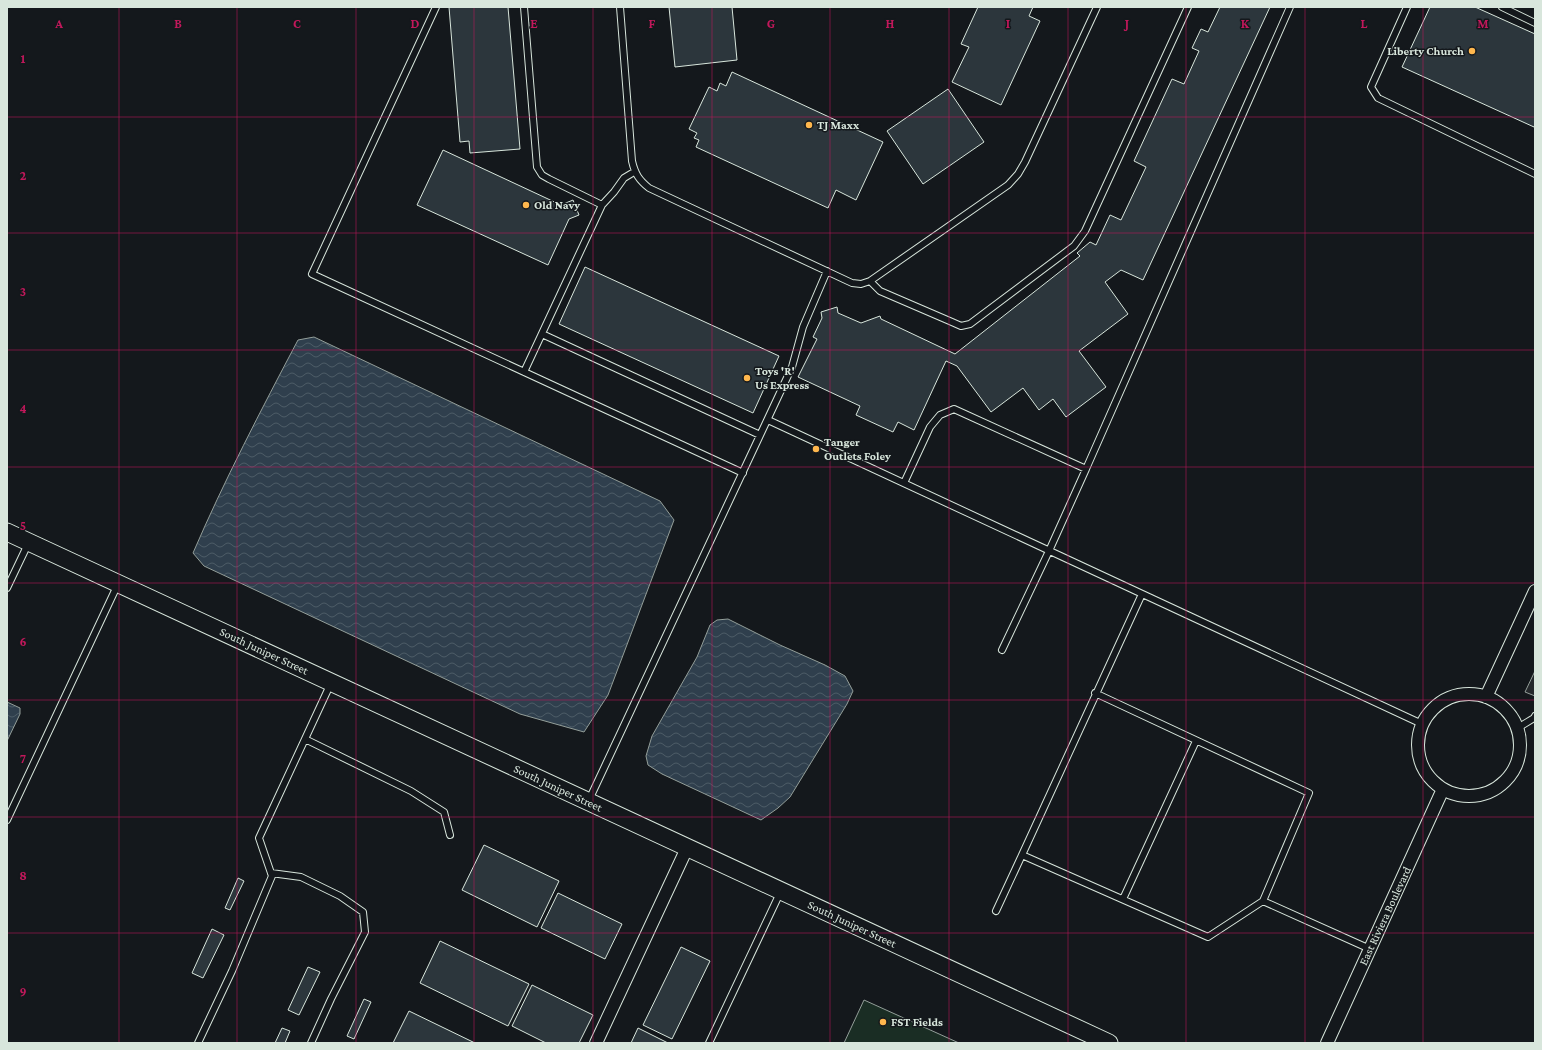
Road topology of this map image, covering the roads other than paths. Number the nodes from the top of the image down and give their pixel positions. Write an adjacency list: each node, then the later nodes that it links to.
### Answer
1 (436, 7): 16 (lane)
2 (524, 7): 12 (lane)
3 (620, 7): 10 (lane)
4 (1097, 7): 14 (lane)
5 (1188, 7): 14 (lane)
6 (1290, 7): 19 (lane)
7 (1407, 7): 11 (lane)
8 (1502, 7): 9 (lane)
9 (1535, 23)
10 (634, 172): 12 (lane); 13 (lane)
11 (1535, 174)
12 (602, 205): 15 (lane)
13 (827, 271): 14 (lane); 17 (lane)
14 (870, 281)
15 (542, 334): 16 (lane); 18 (lane)
16 (524, 372): 20 (lane)
17 (768, 420): 18 (lane); 21 (lane)
18 (760, 435): 20 (lane)
19 (1086, 469): 21 (lane); 24 (lane)
20 (743, 473): 39 (lane)
21 (904, 483): 24 (lane)
22 (7, 532): 23 (street, South Juniper Street)
23 (29, 542): 25 (street, South Juniper Street); 26 (lane)
24 (1049, 551): 28 (lane); 29 (lane)
25 (119, 584): 30 (street, South Juniper Street); 40 (lane)
26 (7, 588)
27 (1535, 591): 32 (street)
28 (1142, 594): 31 (lane); 34 (lane)
29 (1002, 650)
30 (331, 683): 36 (lane); 39 (street, South Juniper Street)
31 (1095, 693): 37 (lane); 43 (lane)
32 (1486, 697): 34 (street); 35 (street)
33 (1535, 718): 35 (lane)
34 (1422, 724): 38 (street)
35 (1516, 729): 38 (street)
36 (305, 739): 41 (lane); 44 (lane)
37 (1196, 741): 46 (lane); 47 (lane)
38 (1443, 789): 49 (street, East Riviera Boulevard)
39 (588, 802): 42 (street, South Juniper Street)
40 (7, 820)
41 (450, 835)
42 (687, 848): 45 (street, South Juniper Street); 52 (street)
43 (1022, 855): 46 (lane); 48 (lane)
44 (271, 873): 50 (lane); 51 (lane)
45 (781, 891): 53 (lane); 54 (street, South Juniper Street)
46 (1123, 899): 47 (lane)
47 (1263, 901): 49 (lane)
48 (996, 912)
49 (1370, 949): 55 (street, East Riviera Boulevard)
50 (198, 1043)
51 (311, 1043)
52 (596, 1043)
53 (709, 1043)
54 (1109, 1043)
55 (1327, 1043)

